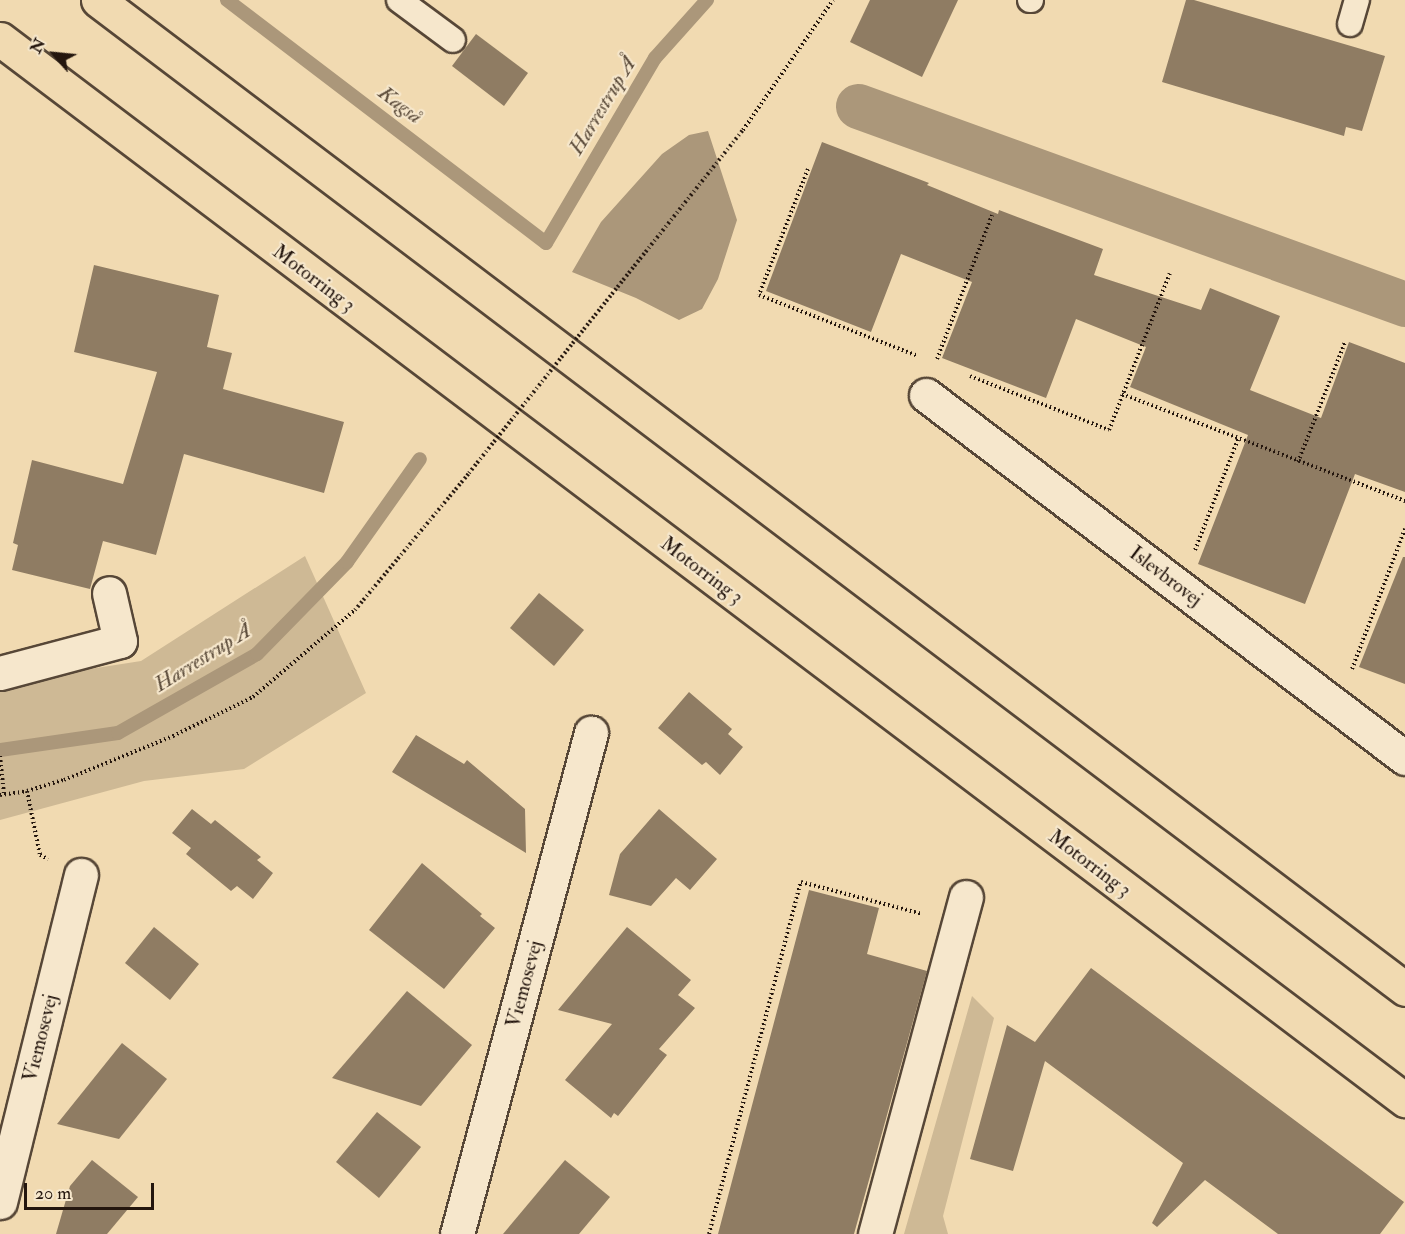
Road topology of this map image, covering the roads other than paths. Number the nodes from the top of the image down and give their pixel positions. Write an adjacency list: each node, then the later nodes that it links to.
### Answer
1 (98, 0): 14 (highway)
2 (399, 0): 6 (lane)
3 (1357, 0): 4 (lane)
4 (1350, 24)
5 (0, 39): 15 (highway, Motorring 3)
6 (453, 39)
7 (926, 395): 11 (street, Islevbrovej)
8 (109, 593): 9 (street)
9 (0, 673)
10 (591, 733): 17 (street, Viemosevej)
11 (1405, 758)
12 (81, 875): 16 (street, Viemosevej)
13 (963, 910): 18 (street)
14 (1405, 989)
15 (1405, 1100)
16 (0, 1202)
17 (457, 1234)
18 (875, 1234)

